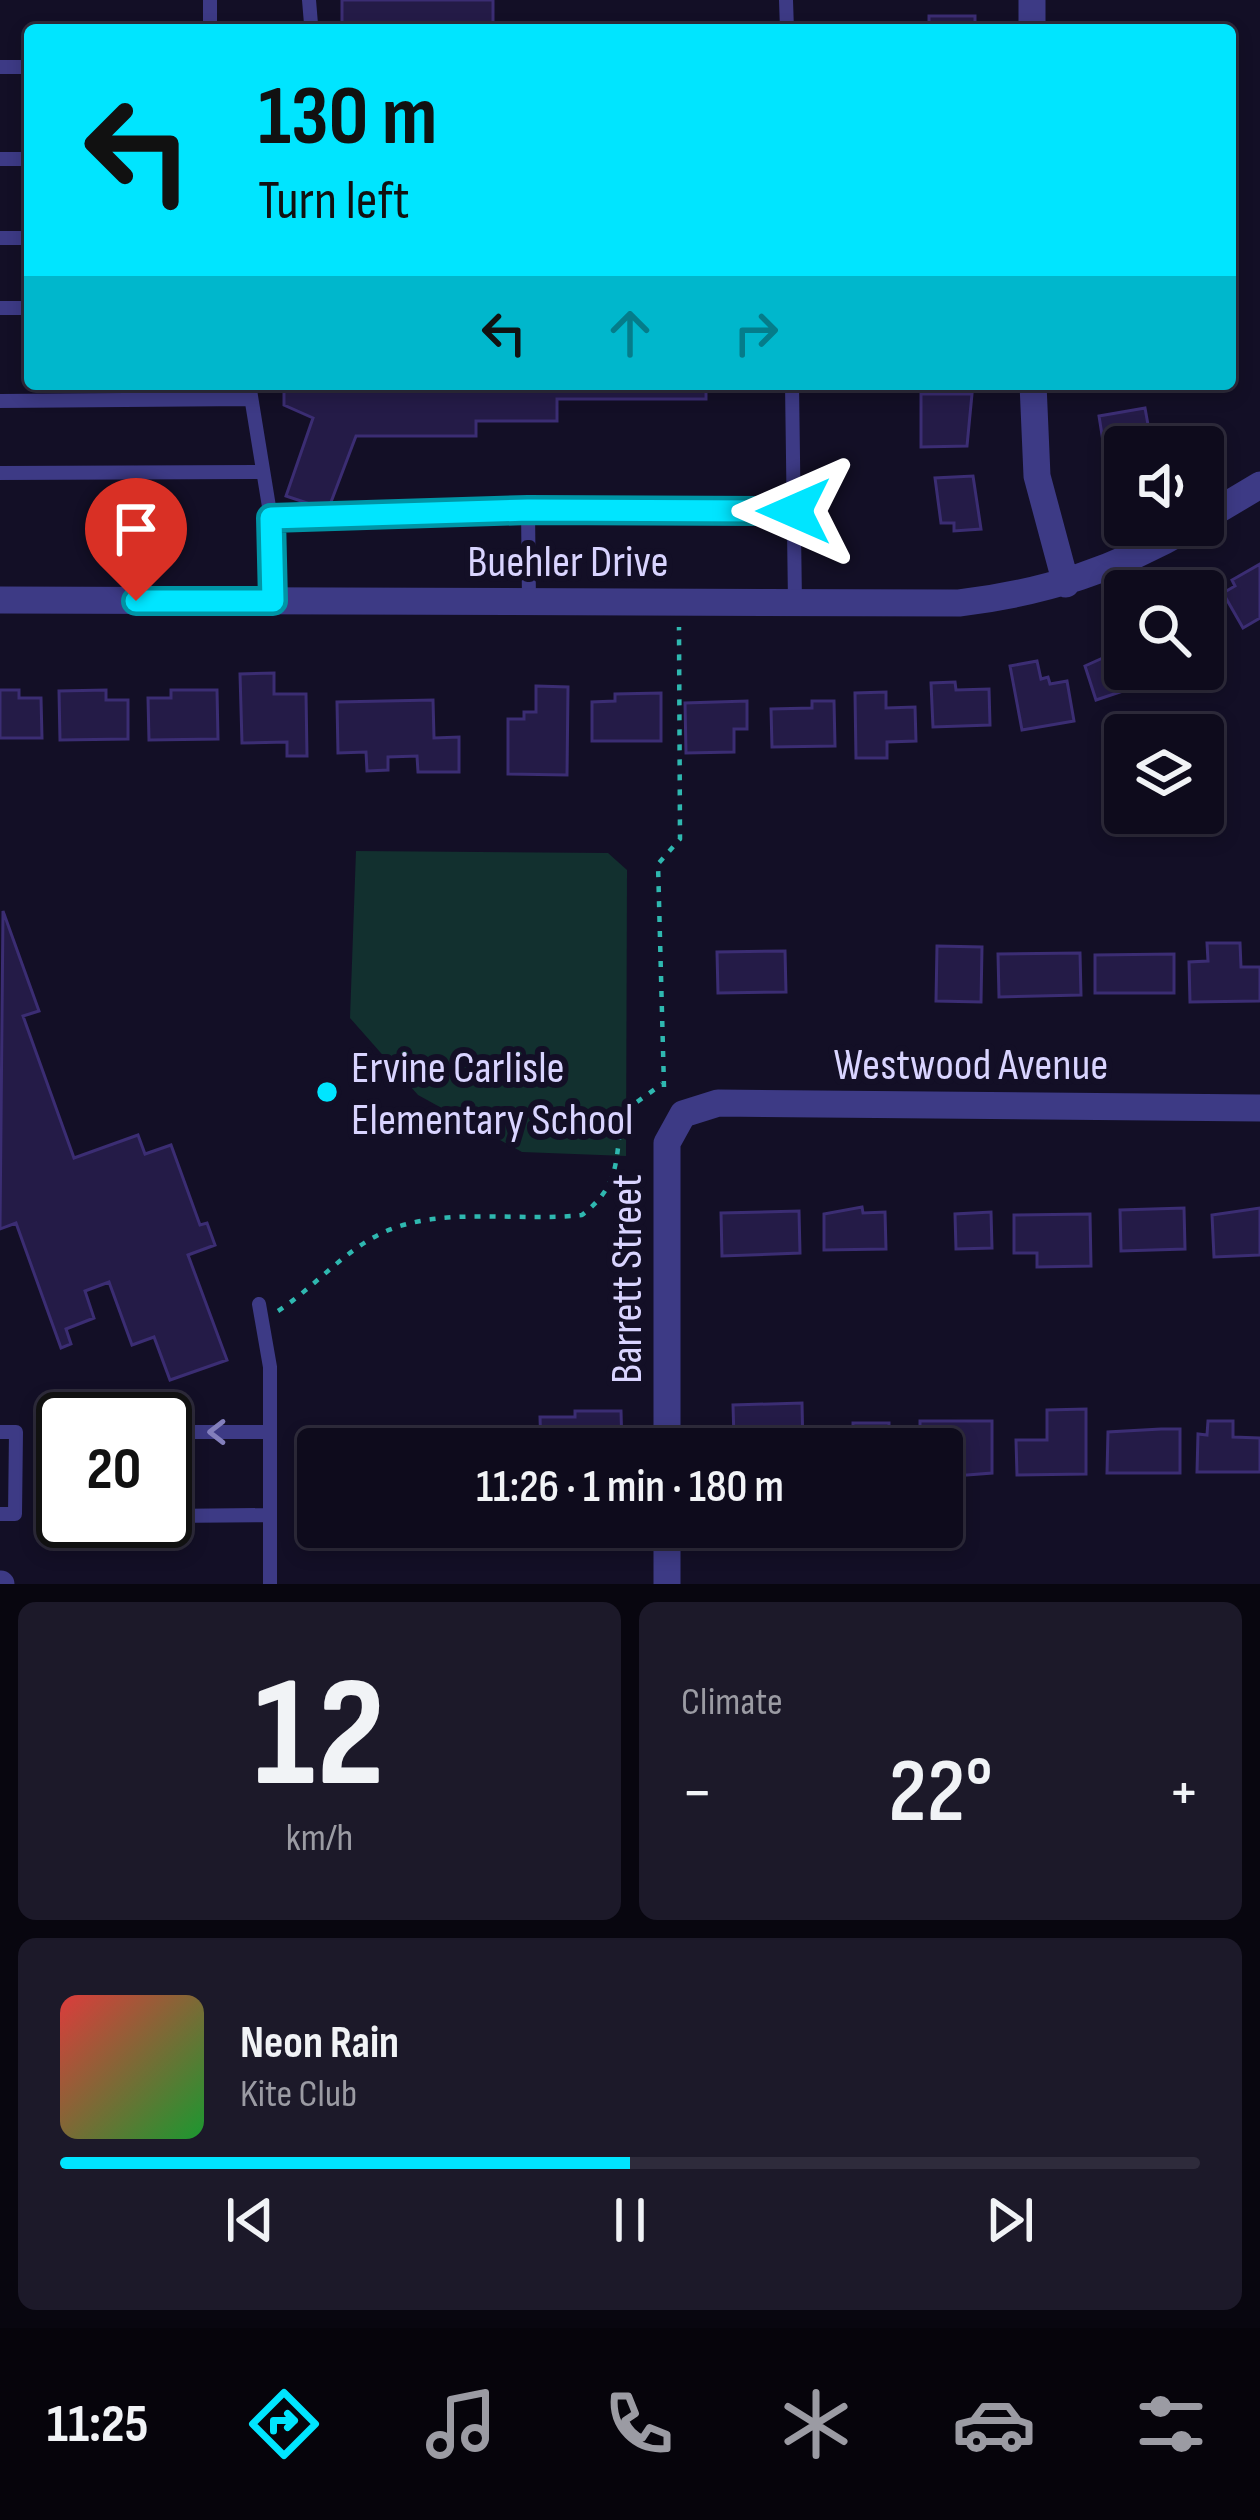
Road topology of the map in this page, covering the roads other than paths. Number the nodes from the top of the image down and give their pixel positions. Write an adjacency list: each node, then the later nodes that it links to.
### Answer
1 (309, 0): 2 (lane)
2 (311, 24)
3 (792, 390): 12 (lane)
4 (1034, 390): 15 (street)
5 (250, 391): 6 (lane); 7 (lane)
6 (0, 401)
7 (262, 472): 8 (lane); 13 (lane)
8 (0, 473)
9 (1260, 485): 10 (street)
10 (1224, 506)
11 (528, 510): 12 (lane); 13 (lane); 18 (lane)
12 (794, 511): 19 (lane)
13 (271, 518): 17 (lane)
14 (1154, 546): 15 (street, Buehler Drive)
15 (1066, 584): 19 (street, Buehler Drive)
16 (0, 600): 17 (street, Buehler Drive)
17 (273, 601): 18 (street, Buehler Drive)
18 (530, 602): 19 (street, Buehler Drive)
19 (795, 603)
20 (1260, 1108): 21 (street, Westwood Avenue)
21 (683, 1114): 23 (street, Barrett Street)
22 (261, 1310): 26 (lane)
23 (667, 1428)
24 (8, 1432): 27 (lane)
25 (192, 1432): 26 (lane, one-way to 25)
26 (268, 1432): 28 (lane)
27 (0, 1514)
28 (269, 1515): 29 (lane); 31 (lane)
29 (192, 1516)
30 (667, 1548): 32 (street)
31 (270, 1584)
32 (667, 1584)

